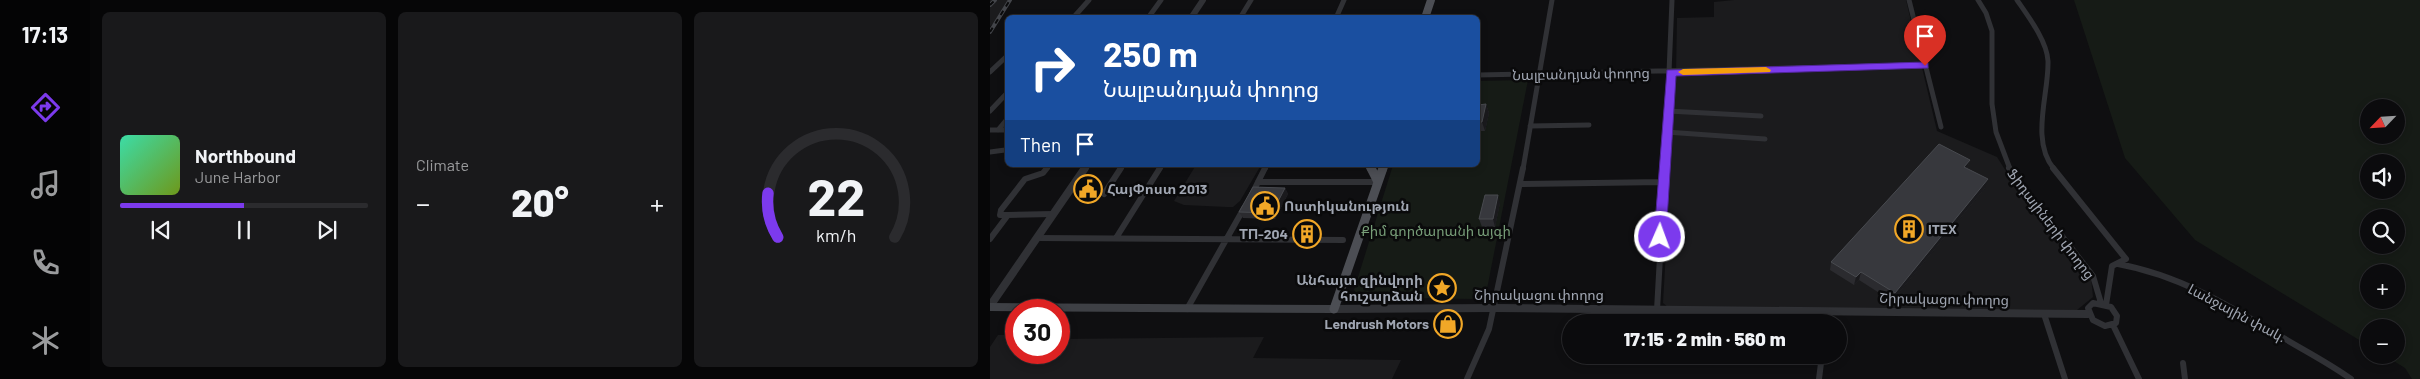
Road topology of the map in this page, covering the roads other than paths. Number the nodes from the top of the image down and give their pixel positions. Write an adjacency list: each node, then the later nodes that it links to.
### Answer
1 (1089, 0): 12 (street)
2 (1161, 0): 13 (street)
3 (1203, 0): 14 (street)
4 (1251, 0): 15 (street)
5 (1344, 0): 16 (street)
6 (1431, 0): 17 (main road)
7 (1552, 0): 22 (street)
8 (1672, 0): 21 (street)
9 (1909, 0): 19 (street)
10 (1978, 0): 59 (street, Ֆիդայիների փողոց)
11 (2017, 0): 58 (street)
12 (1076, 15)
13 (1150, 15)
14 (1193, 15)
15 (1242, 15)
16 (1337, 15)
17 (1426, 15)
18 (1005, 58): 20 (street)
19 (1925, 66): 21 (street, Նալբանդյան փողոց); 31 (street)
20 (990, 72)
21 (1671, 73): 22 (street, Նալբանդյան փողոց); 26 (street)
22 (1539, 74): 23 (street, Նալբանդյան փողոց); 30 (street)
23 (1480, 76)
24 (1005, 95): 25 (street)
25 (990, 111)
26 (1668, 111): 27 (street); 35 (street)
27 (1761, 116)
28 (1005, 122): 33 (street)
29 (1589, 125): 30 (street)
30 (1530, 126): 49 (street)
31 (1941, 127)
32 (990, 130): 33 (street)
33 (998, 130): 34 (street)
34 (1005, 130)
35 (1666, 132): 36 (street); 48 (street)
36 (1765, 139)
37 (1005, 150): 38 (street)
38 (990, 152)
39 (1048, 167): 52 (street)
40 (1086, 167): 51 (street)
41 (1122, 167): 50 (street)
42 (1161, 167): 54 (street)
43 (1266, 167): 46 (street)
44 (1370, 167): 47 (main road)
45 (1383, 167): 47 (main road)
46 (1258, 182): 47 (street); 56 (street)
47 (1378, 182): 63 (main road)
48 (1663, 182): 49 (street); 64 (street)
49 (1520, 184): 61 (street)
50 (1104, 194)
51 (1053, 214): 52 (street); 53 (street)
52 (1008, 215): 55 (street)
53 (1037, 238): 54 (street); 60 (street)
54 (1116, 238): 56 (street)
55 (990, 239)
56 (1227, 239): 57 (street); 62 (street)
57 (1342, 240)
58 (2116, 264): 59 (street); 77 (street, Լանջային փակ.)
59 (2104, 304): 68 (street); 69 (street, Ֆիդայիների փողոց)
60 (990, 306): 62 (main road, Շիրակացու փողոց)
61 (1494, 308): 63 (street, Շիրակացու փողոց); 64 (street, Շիրակացու փողոց); 72 (street)
62 (1187, 309): 63 (main road, Շիրակացու փողոց)
63 (1334, 309)
64 (1657, 310): 65 (street, Շիրակացու փողոց)
65 (1825, 311): 66 (street); 67 (street, Շիրակացու փողոց)
66 (1825, 314)
67 (2044, 314): 68 (street, Շիրակացու փողոց); 74 (street)
68 (2088, 314): 69 (street)
69 (2113, 325): 75 (street)
70 (2183, 362): 76 (street)
71 (1821, 364): 73 (street)
72 (1467, 379)
73 (1819, 379)
74 (2065, 379)
75 (2139, 379)
76 (2186, 379)
77 (2350, 379)

